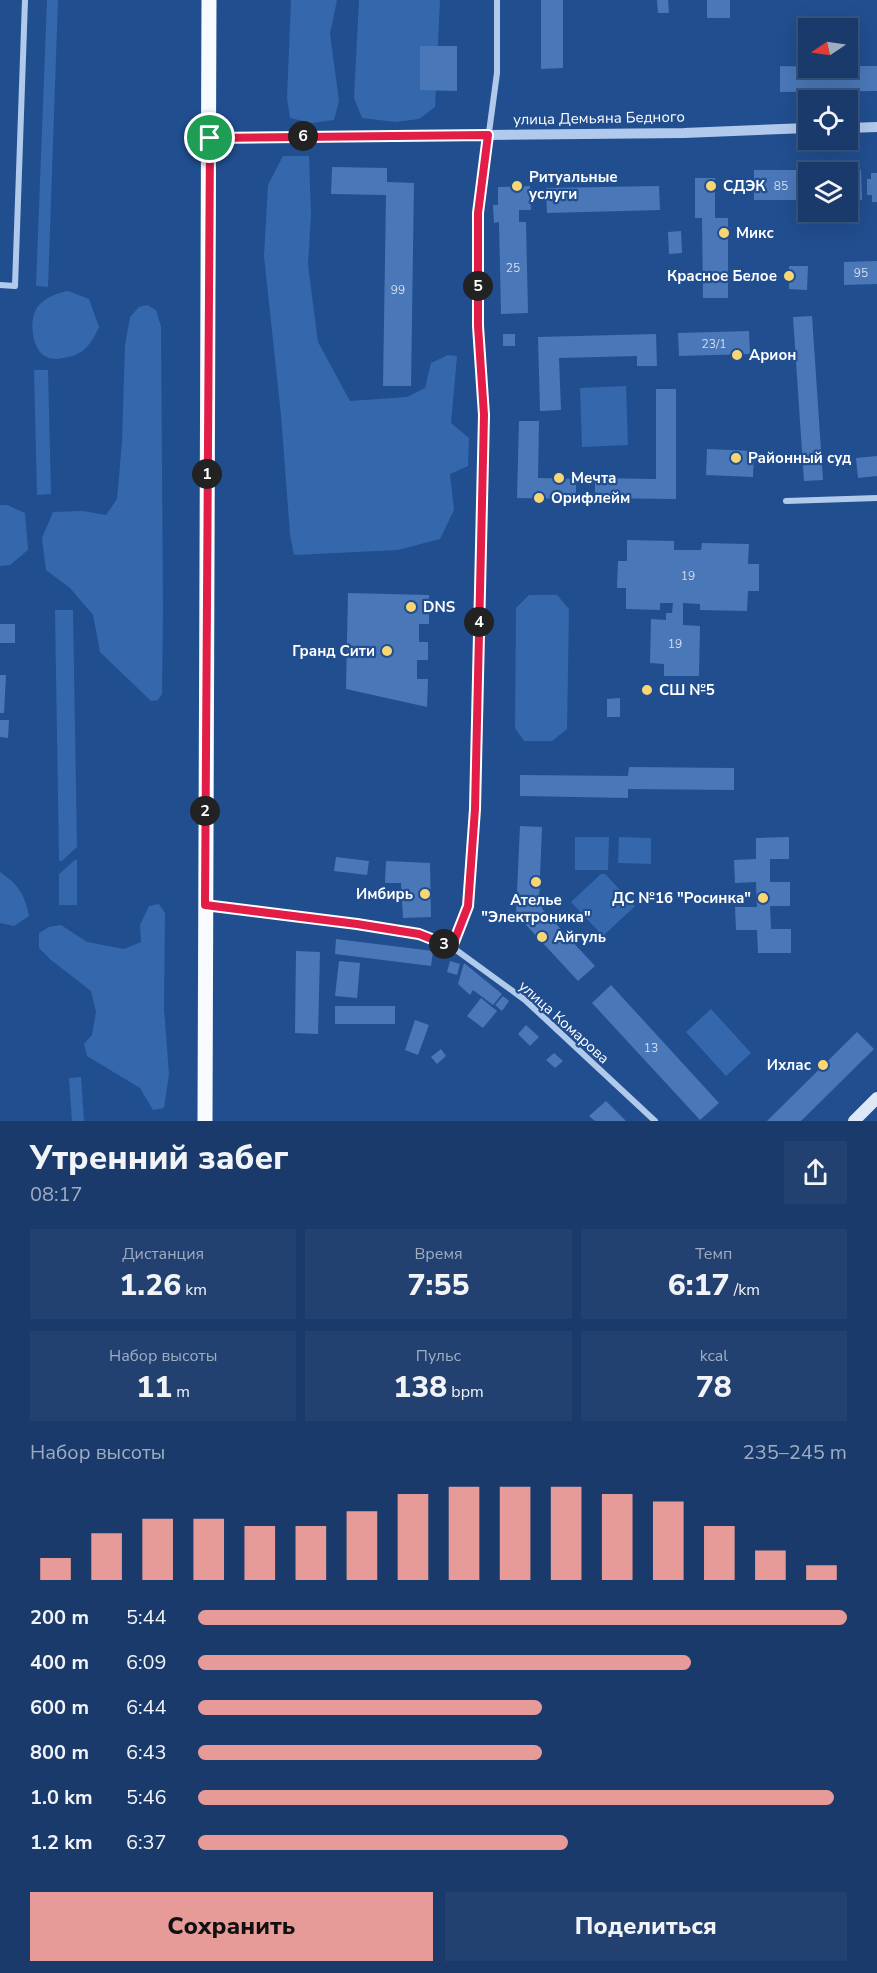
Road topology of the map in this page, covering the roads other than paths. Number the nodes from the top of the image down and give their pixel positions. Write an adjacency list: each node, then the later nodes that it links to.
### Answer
1 (25, 0): 9 (street)
2 (209, 0): 8 (main road)
3 (497, 0): 7 (street)
4 (877, 127): 5 (street)
5 (858, 128)
6 (798, 129): 7 (street, улица Демьяна Бедного)
7 (488, 135): 8 (street, улица Демьяна Бедного); 13 (street)
8 (210, 138): 12 (main road)
9 (0, 285)
10 (877, 498): 11 (street)
11 (786, 501)
12 (205, 905): 13 (street, улица Комарова); 15 (main road)
13 (452, 947): 16 (street, улица Комарова)
14 (877, 1098): 17 (main road)
15 (205, 1121)
16 (655, 1121)
17 (855, 1121)

